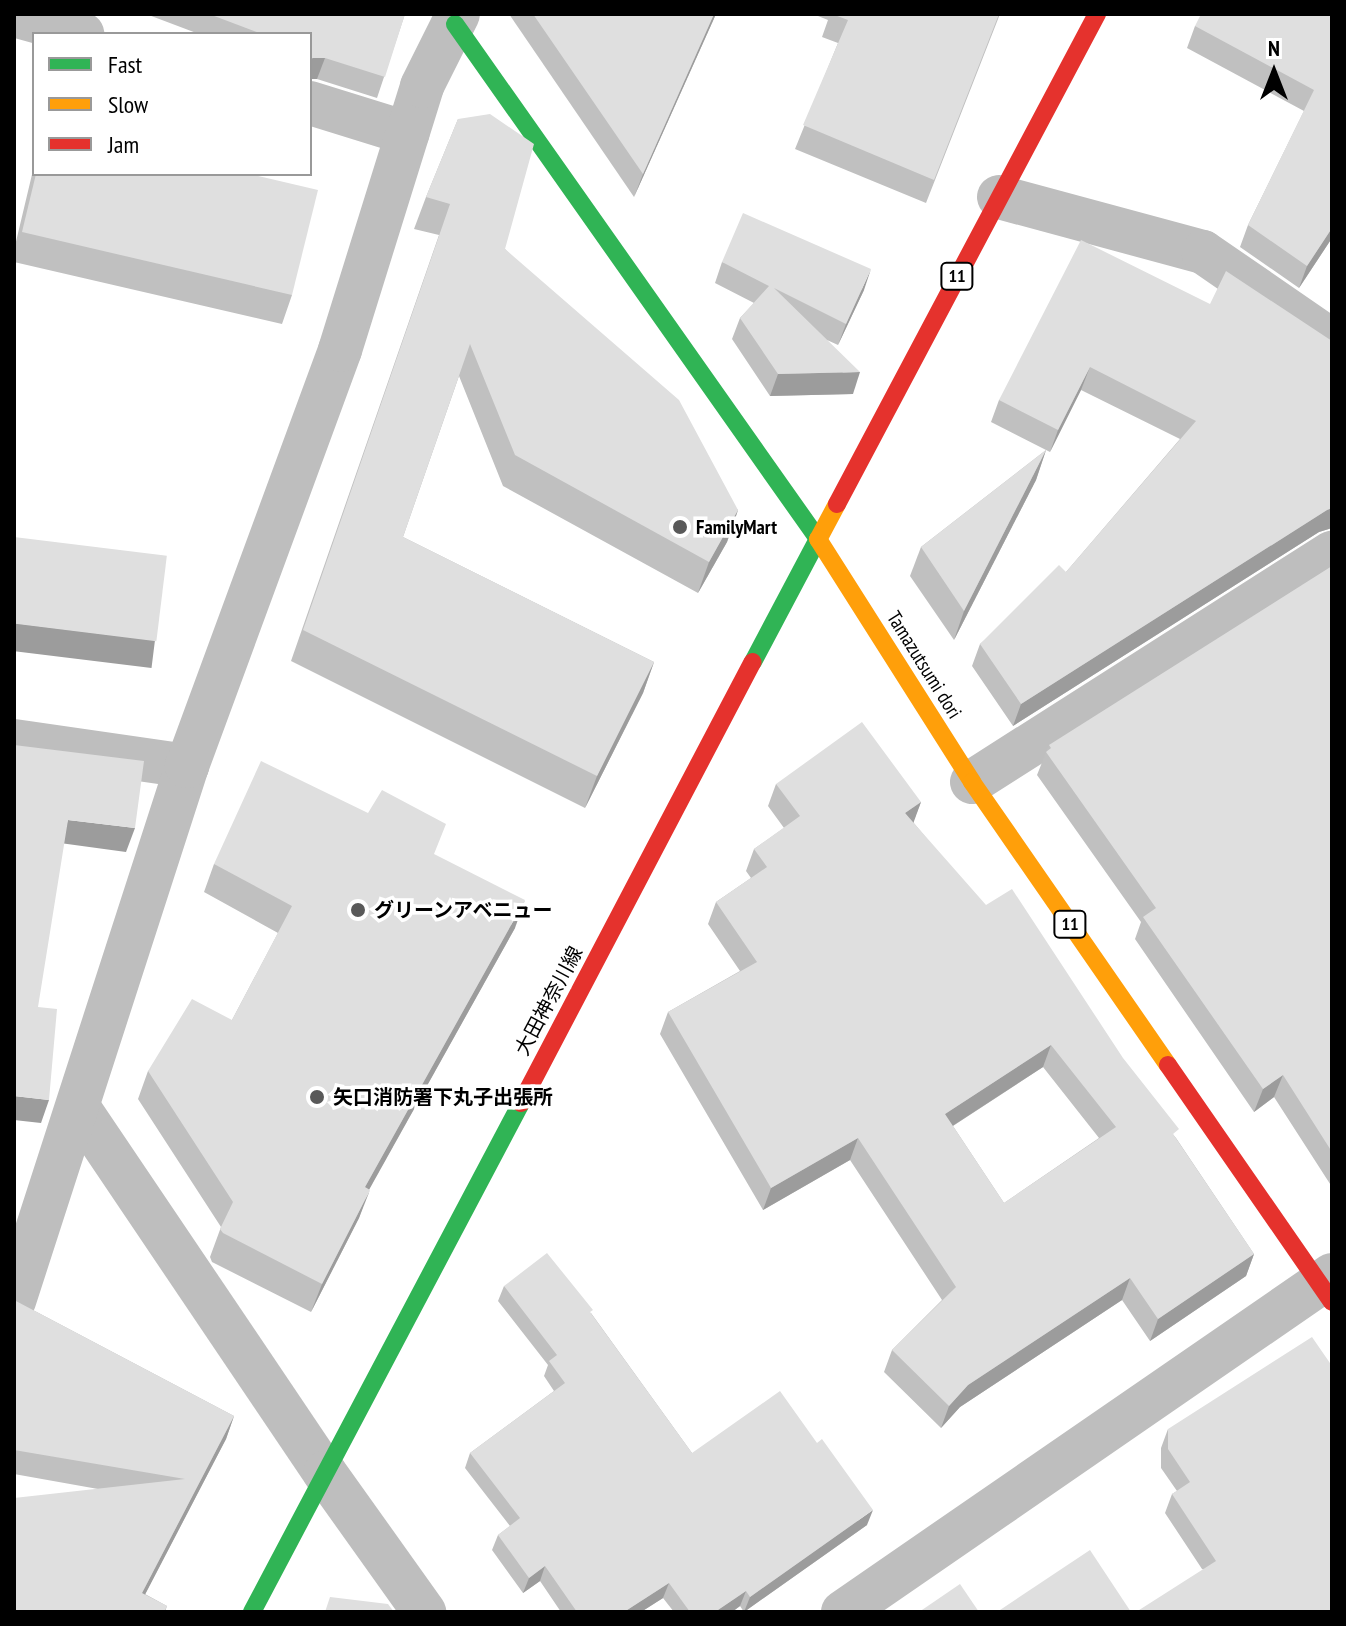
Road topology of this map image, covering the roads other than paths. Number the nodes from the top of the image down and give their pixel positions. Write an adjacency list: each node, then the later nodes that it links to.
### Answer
1 (1097, 14): 7 (main road, 11)
2 (14, 15): 4 (street)
3 (456, 19): 6 (street); 9 (main road, Tamazutsumi dori)
4 (75, 32)
5 (312, 104): 6 (street)
6 (407, 133): 12 (street)
7 (999, 197): 8 (street); 9 (main road, 11)
8 (1332, 341)
9 (818, 539): 13 (main road, Tamazutsumi dori / 11); 17 (main road, 大田神奈川線)
10 (1332, 553): 13 (street)
11 (14, 741): 12 (street)
12 (187, 766): 14 (street)
13 (972, 782): 15 (main road, Tamazutsumi dori / 11)
14 (78, 1107): 16 (street); 17 (street)
15 (1328, 1287): 20 (street)
16 (14, 1301)
17 (325, 1473): 18 (main road, 大田神奈川線); 19 (street)
18 (252, 1612)
19 (424, 1612)
20 (843, 1612)

